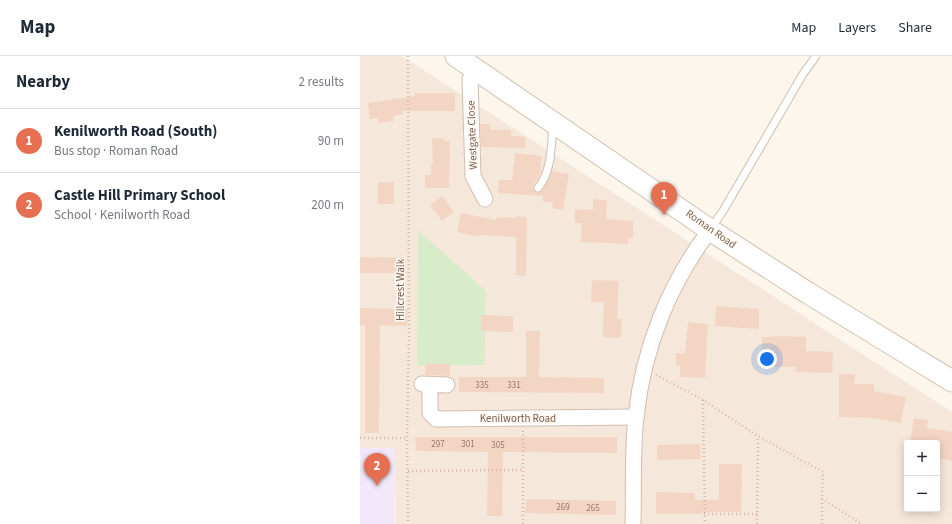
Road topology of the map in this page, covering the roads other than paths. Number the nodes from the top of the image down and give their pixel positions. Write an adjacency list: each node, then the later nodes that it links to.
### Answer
1 (456, 56): 3 (street, Roman Road)
2 (816, 56): 7 (lane)
3 (475, 68): 4 (street, Roman Road); 6 (street, Westgate Close)
4 (554, 121): 5 (lane); 7 (street, Roman Road)
5 (538, 188)
6 (484, 199)
7 (710, 230): 8 (street, Roman Road); 10 (street)
8 (952, 381)
9 (447, 384): 10 (street, Kenilworth Road)
10 (636, 418): 11 (street)
11 (633, 524)

